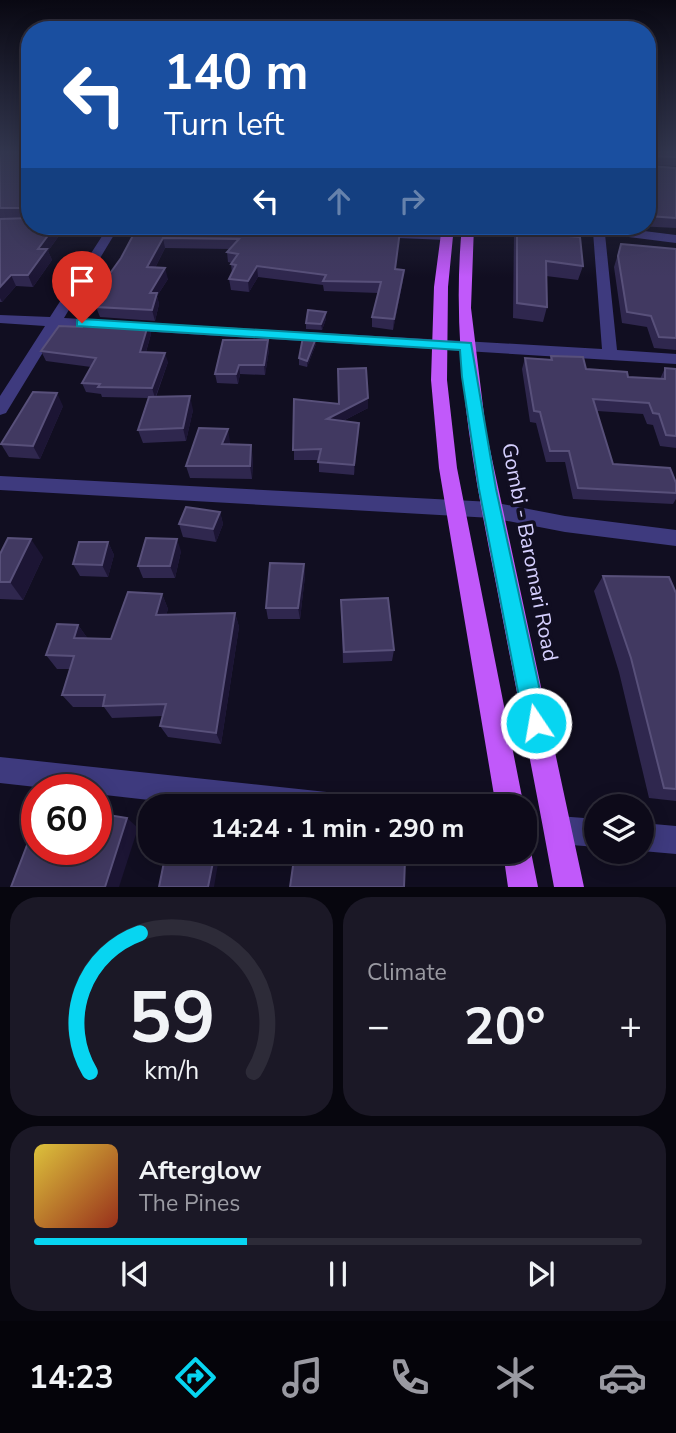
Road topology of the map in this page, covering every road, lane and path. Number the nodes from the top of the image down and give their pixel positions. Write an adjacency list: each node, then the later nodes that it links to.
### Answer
1 (107, 235): 8 (street)
2 (447, 235): 9 (main road)
3 (467, 235): 10 (main road, Gombi - Baromari Road)
4 (599, 235): 11 (street)
5 (648, 235): 6 (street)
6 (676, 239)
7 (0, 319): 8 (street)
8 (54, 322): 9 (street); 13 (street)
9 (441, 343): 10 (street); 15 (main road)
10 (467, 346): 11 (street); 16 (main road, Gombi - Baromari Road)
11 (610, 353): 12 (street)
12 (676, 359)
13 (0, 410)
14 (0, 483): 15 (street)
15 (454, 509): 16 (street); 20 (main road)
16 (492, 510): 17 (street); 21 (main road, Gombi - Baromari Road)
17 (676, 538)
18 (0, 770): 19 (street)
19 (218, 794)
20 (508, 794)
21 (558, 830): 22 (street); 27 (main road, Gombi - Baromari Road)
22 (584, 832)
23 (654, 838): 24 (street)
24 (676, 840)
25 (519, 864): 26 (main road)
26 (523, 887)
27 (569, 887)

